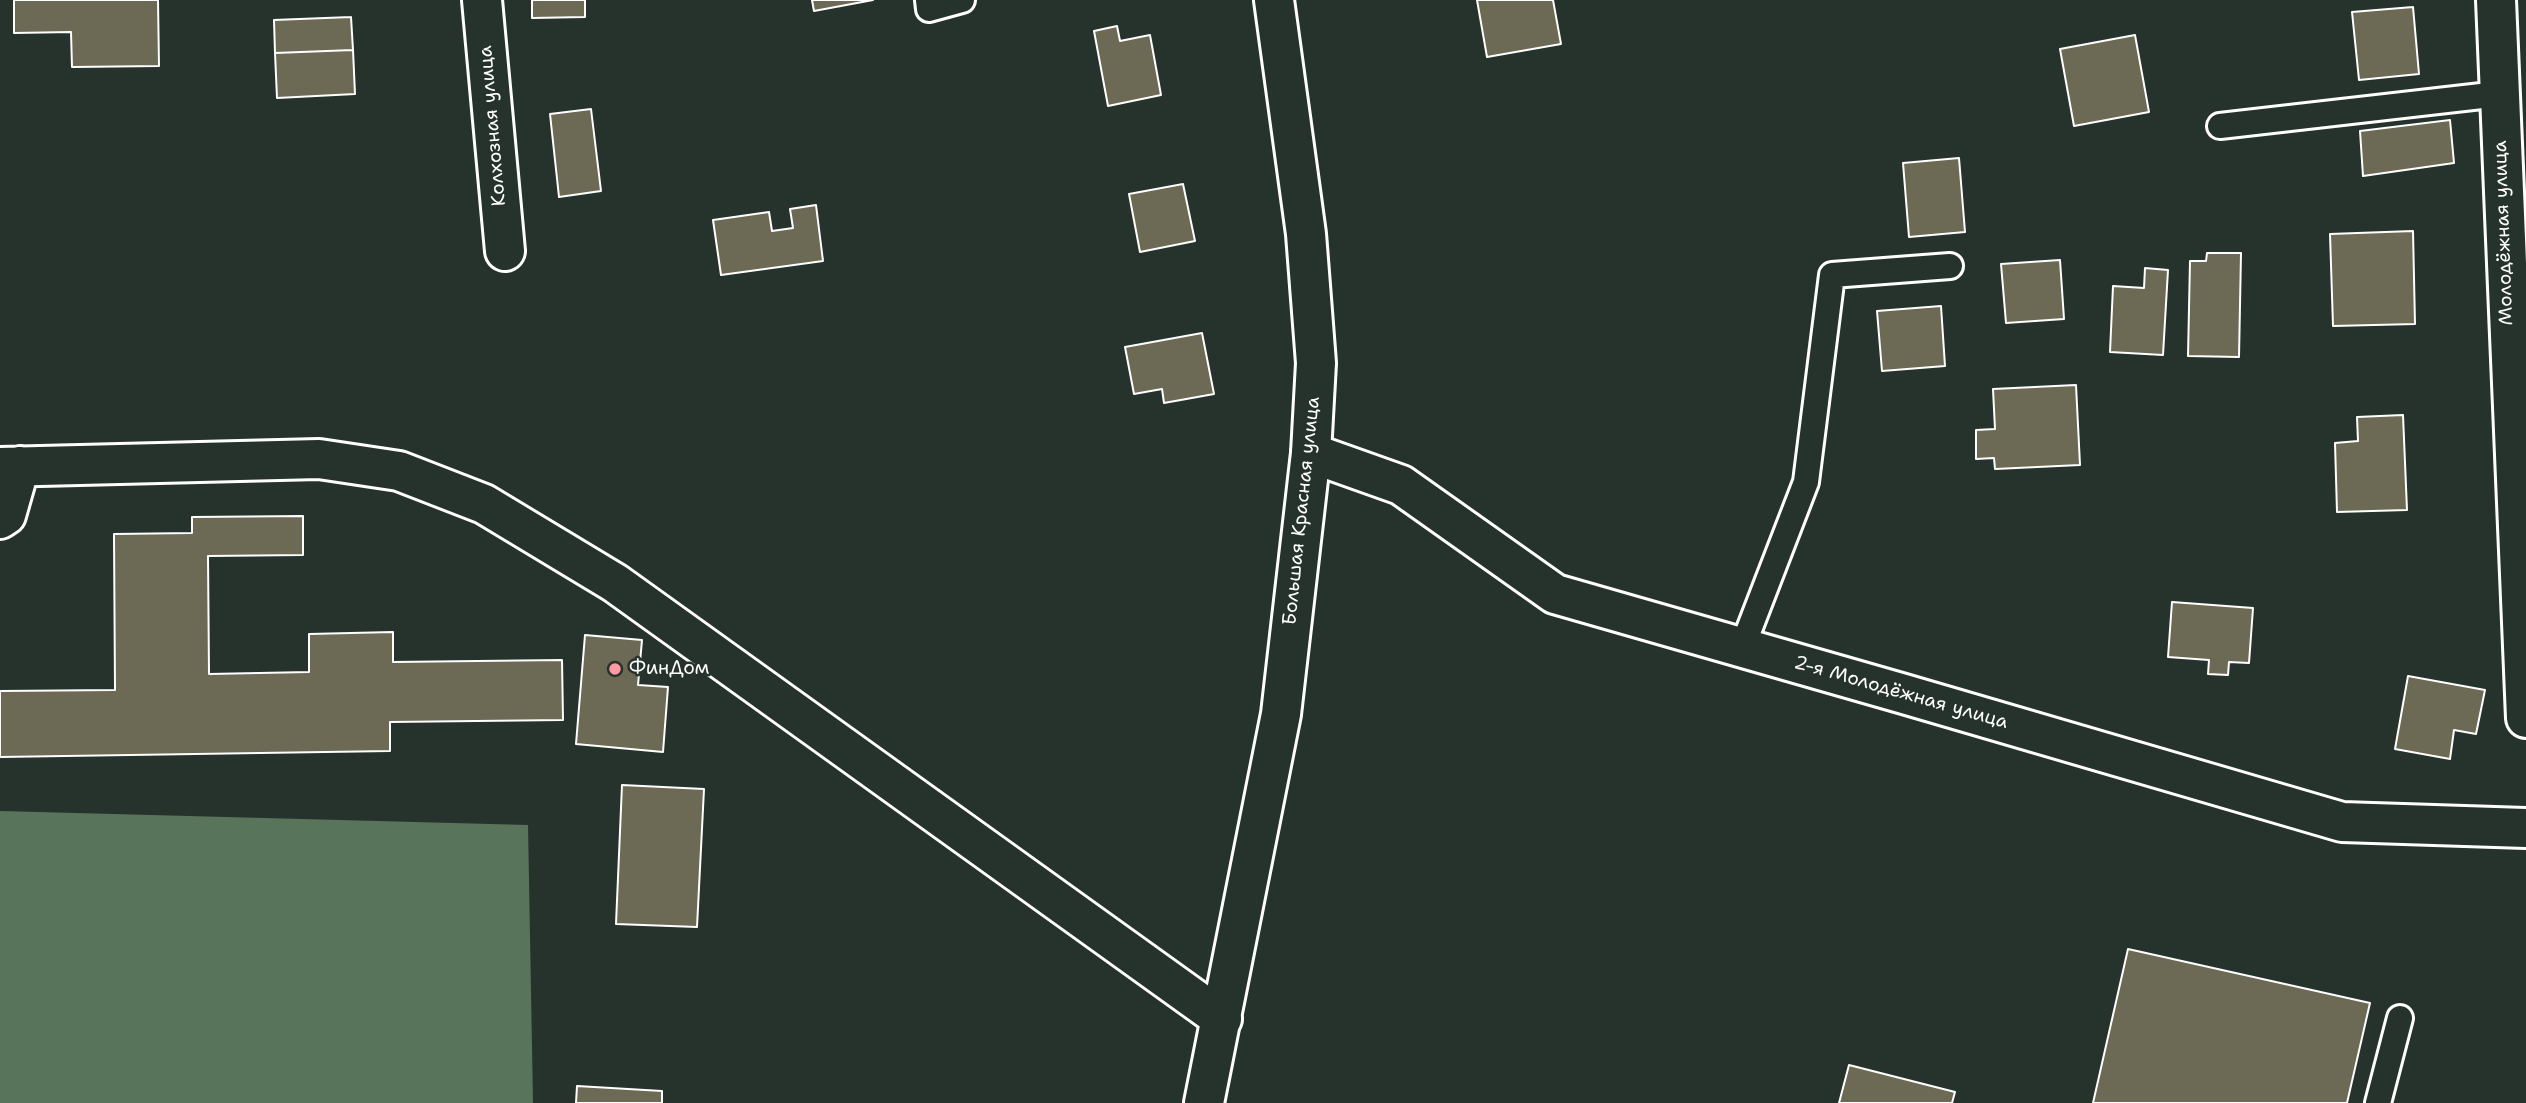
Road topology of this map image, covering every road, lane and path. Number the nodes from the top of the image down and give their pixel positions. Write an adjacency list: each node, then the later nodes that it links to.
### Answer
1 (482, 0): 8 (street, Колхозная улица)
2 (928, 0): 3 (lane)
3 (962, 0)
4 (1274, 0): 10 (street, Большая Красная улица)
5 (2496, 0): 6 (street, Молодёжная улица)
6 (2499, 94): 7 (lane); 14 (street, Молодёжная улица)
7 (2220, 126)
8 (505, 251)
9 (1950, 266): 13 (lane)
10 (1311, 453): 13 (street, 2-я Молодёжная улица); 17 (street, Большая Красная улица)
11 (10, 466): 12 (street); 17 (street)
12 (0, 519)
13 (1742, 648): 15 (street, 2-я Молодёжная улица)
14 (2526, 718)
15 (2526, 828)
16 (2400, 1018): 19 (lane)
17 (1222, 1019): 18 (street, Большая Красная улица)
18 (1204, 1103)
19 (2378, 1103)

